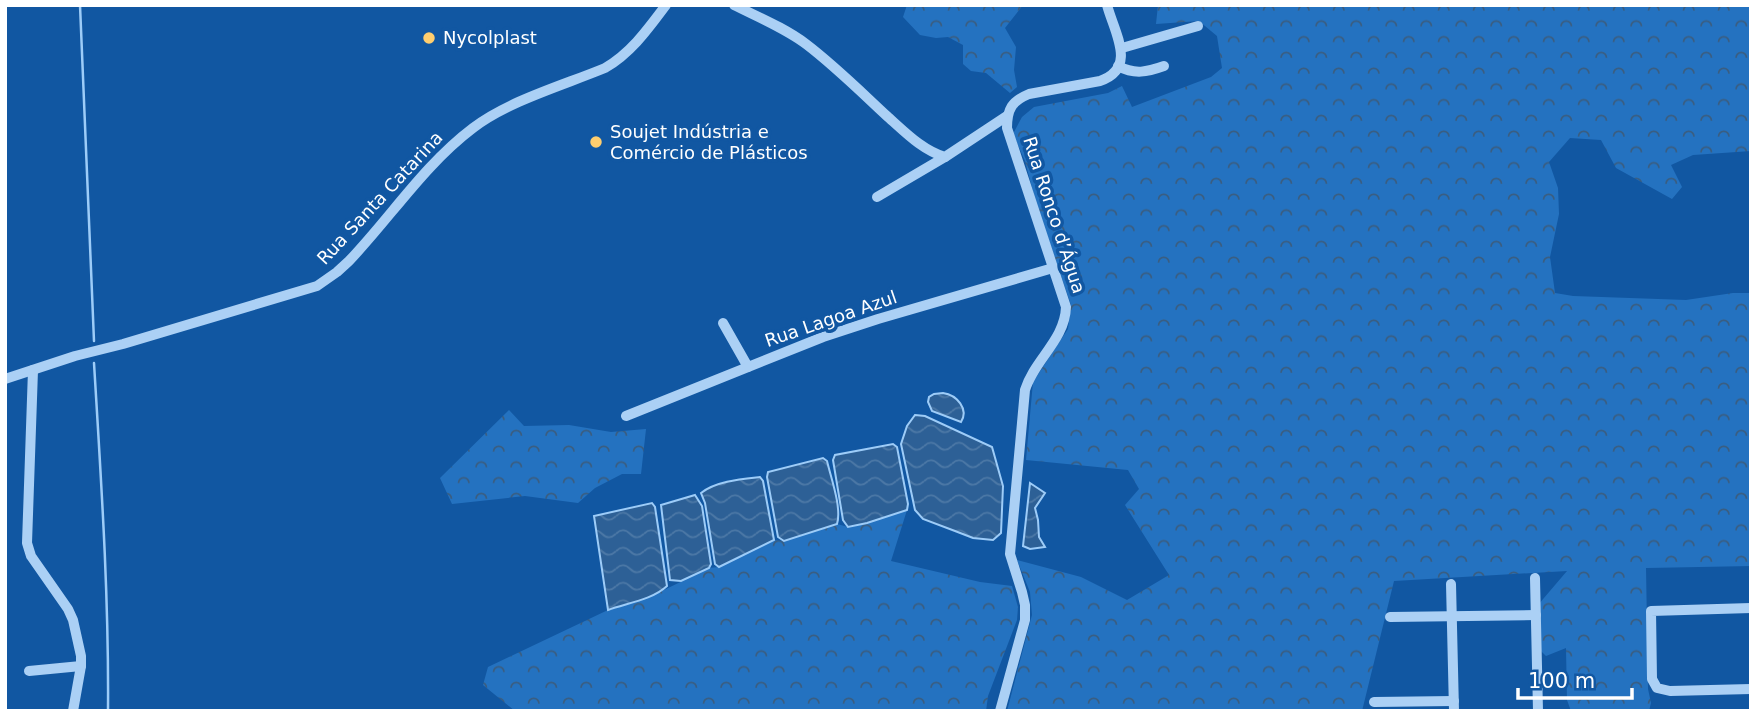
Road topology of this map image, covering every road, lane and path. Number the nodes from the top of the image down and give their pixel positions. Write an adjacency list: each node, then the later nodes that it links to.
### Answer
1 (666, 5): 14 (street, Rua Santa Catarina)
2 (734, 5): 9 (street)
3 (1107, 5): 5 (street)
4 (1198, 26): 5 (street)
5 (1122, 48): 6 (street)
6 (1118, 66): 7 (street); 8 (street)
7 (1164, 66)
8 (1007, 116): 9 (street); 11 (street, Rua Ronco d’Água)
9 (945, 157): 10 (street)
10 (877, 197)
11 (1053, 268): 13 (street, Rua Lagoa Azul); 29 (street, Rua Ronco d’Água)
12 (723, 323): 13 (street)
13 (748, 367): 16 (street, Rua Lagoa Azul)
14 (33, 370): 15 (street, Rua Santa Catarina); 23 (street)
15 (5, 379)
16 (626, 416)
17 (1535, 578): 20 (street)
18 (1451, 584): 21 (street)
19 (1751, 608): 25 (street)
20 (1536, 615): 21 (street); 30 (street)
21 (1452, 616): 22 (street); 27 (street)
22 (1390, 617)
23 (81, 666): 24 (street); 28 (street)
24 (29, 671)
25 (1751, 689)
26 (1374, 702): 27 (street)
27 (1454, 706)
28 (73, 711)
29 (1000, 711)
30 (1538, 711)

